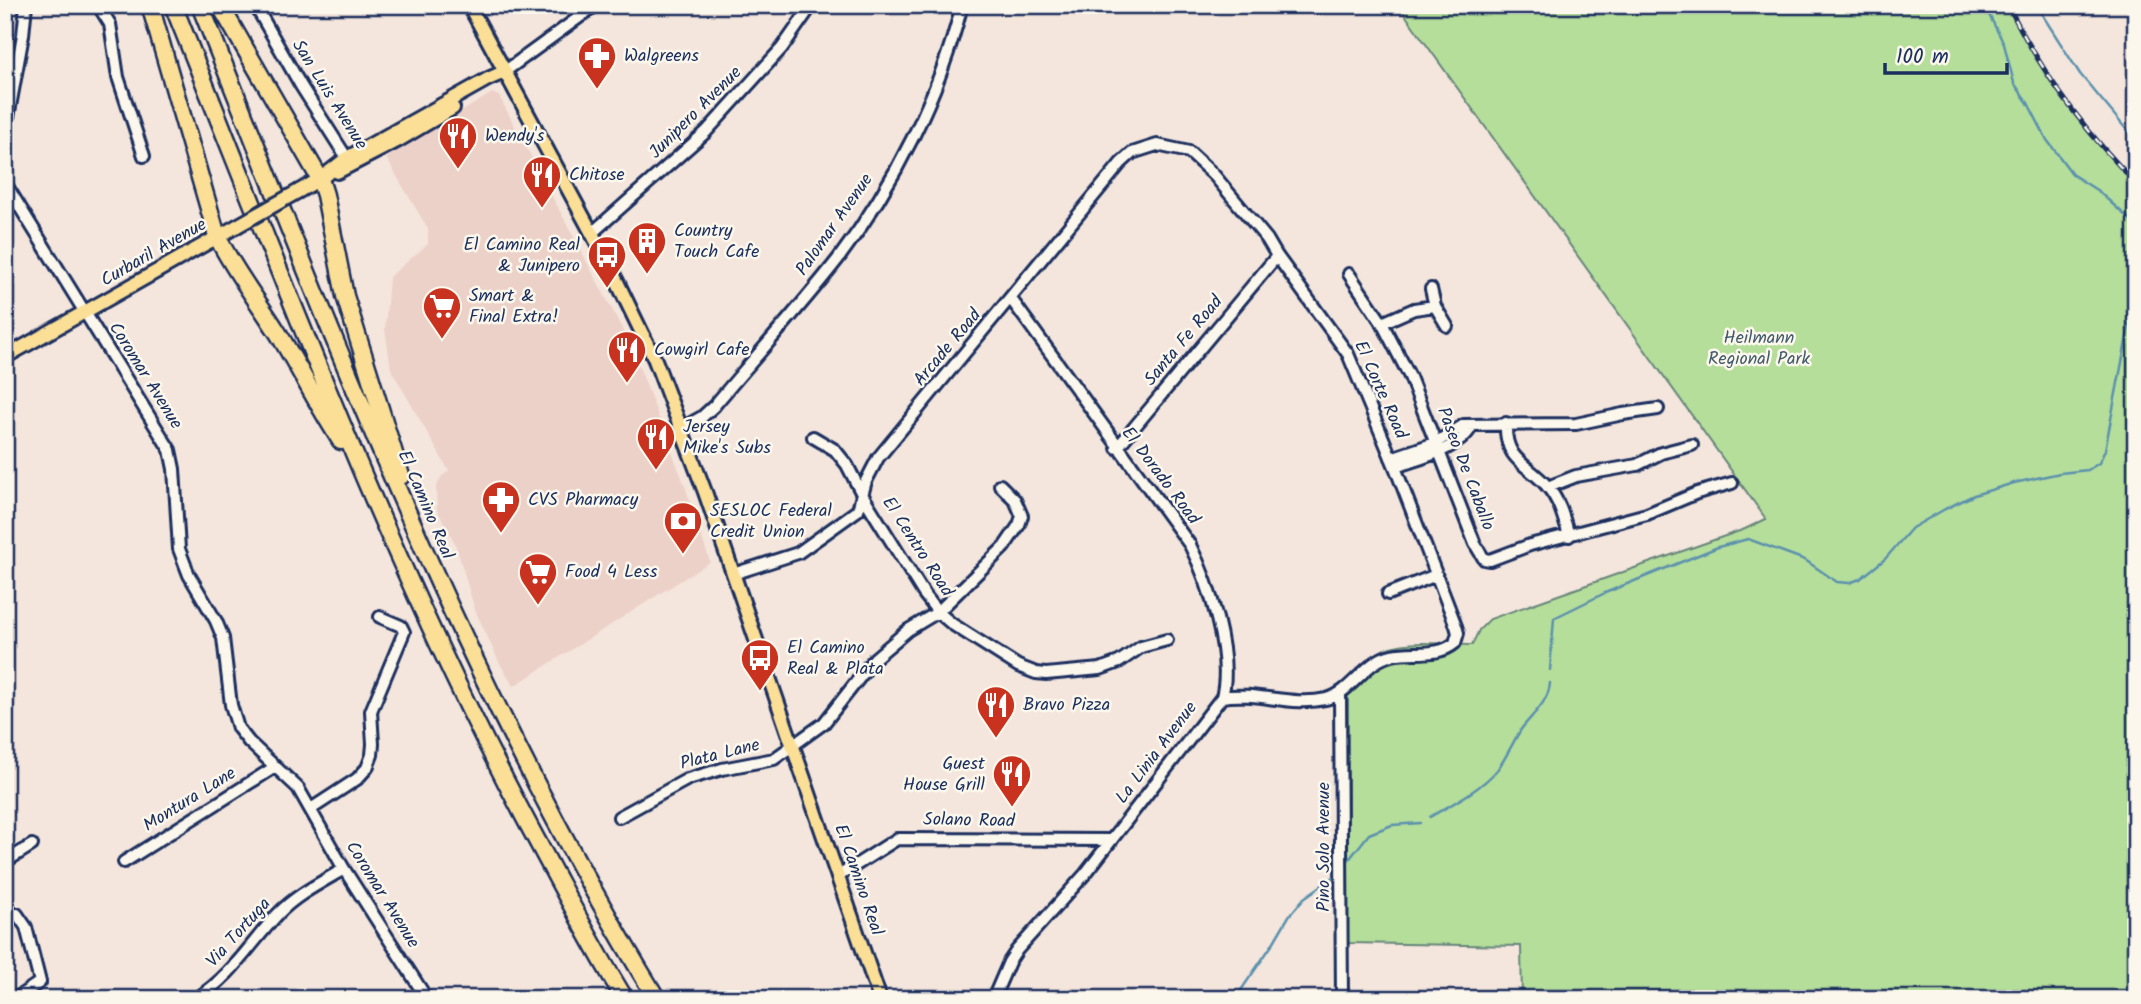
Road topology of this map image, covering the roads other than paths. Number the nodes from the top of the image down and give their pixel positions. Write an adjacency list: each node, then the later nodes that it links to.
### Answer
1 (26, 5): 13 (street)
2 (98, 5): 15 (street)
3 (149, 5): 20 (highway)
4 (173, 5): 38 (highway)
5 (200, 5): 44 (highway, El Camino Real)
6 (220, 5): 17 (highway)
7 (256, 5): 16 (street, San Luis Avenue)
8 (469, 5): 12 (main road, El Camino Real)
9 (596, 5): 12 (street, Curbaril Avenue)
10 (812, 5): 19 (street, Junipero Avenue)
11 (962, 5): 32 (street, Palomar Avenue)
12 (505, 72): 16 (main road, Curbaril Avenue); 19 (main road, El Camino Real)
13 (5, 134)
14 (1189, 152): 21 (street, El Corte Road); 24 (street, Arcade Road)
15 (144, 156)
16 (350, 162): 17 (main road, Curbaril Avenue)
17 (320, 179): 20 (main road, Curbaril Avenue, bridge); 44 (highway)
18 (5, 183): 26 (street, Coromar Avenue)
19 (592, 233): 32 (main road, El Camino Real)
20 (217, 236): 26 (main road, Curbaril Avenue); 38 (highway)
21 (1277, 256): 36 (street, Santa Fe Road); 37 (street, El Corte Road)
22 (1349, 274): 27 (street, Paseo De Caballo)
23 (1431, 289): 25 (street)
24 (1011, 299): 36 (street, El Dorado Road); 42 (street, Arcade Road)
25 (1435, 306): 27 (street); 28 (street)
26 (84, 313): 29 (main road, Curbaril Avenue); 54 (street, Coromar Avenue)
27 (1382, 323): 35 (street, Paseo De Caballo)
28 (1447, 326)
29 (5, 357)
30 (1658, 410): 31 (street)
31 (1506, 423): 35 (street); 41 (street)
32 (682, 428): 45 (main road, El Camino Real)
33 (813, 437): 42 (street, El Centro Road)
34 (1692, 445): 41 (street)
35 (1436, 447): 37 (street); 43 (street, Paseo De Caballo)
36 (1117, 448): 52 (street, El Dorado Road)
37 (1393, 462): 46 (street, El Corte Road)
38 (358, 466): 64 (highway)
39 (1732, 483): 43 (street, Paseo De Caballo)
40 (1000, 485): 48 (street, Plata Lane)
41 (1548, 487): 43 (street)
42 (863, 496): 45 (street, Arcade Road); 48 (street, El Centro Road)
43 (1569, 536)
44 (428, 562): 68 (highway, El Camino Real)
45 (733, 574): 53 (main road, El Camino Real)
46 (1437, 575): 47 (street); 51 (street, El Corte Road)
47 (1388, 594)
48 (938, 612): 50 (street, El Centro Road); 53 (street, Plata Lane)
49 (380, 617): 55 (street)
50 (1167, 640)
51 (1340, 694): 52 (street, La Linia Avenue); 71 (street, Pino Solo Avenue)
52 (1222, 697): 57 (street, La Linia Avenue)
53 (792, 747): 56 (street, Plata Lane); 62 (main road, El Camino Real)
54 (275, 767): 55 (street, Coromar Avenue); 60 (street, Montura Lane)
55 (311, 808): 61 (street, Coromar Avenue)
56 (619, 817)
57 (1112, 840): 62 (street, Solano Road); 70 (street, La Linia Avenue)
58 (32, 845): 59 (street)
59 (5, 862)
60 (124, 862)
61 (344, 869): 66 (street, Via Tortuga); 67 (street, Coromar Avenue)
62 (837, 877): 69 (main road, El Camino Real)
63 (17, 915): 65 (street)
64 (624, 997)
65 (15, 999)
66 (195, 999)
67 (427, 999)
68 (657, 999)
69 (880, 999)
70 (993, 999)
71 (1342, 999)

